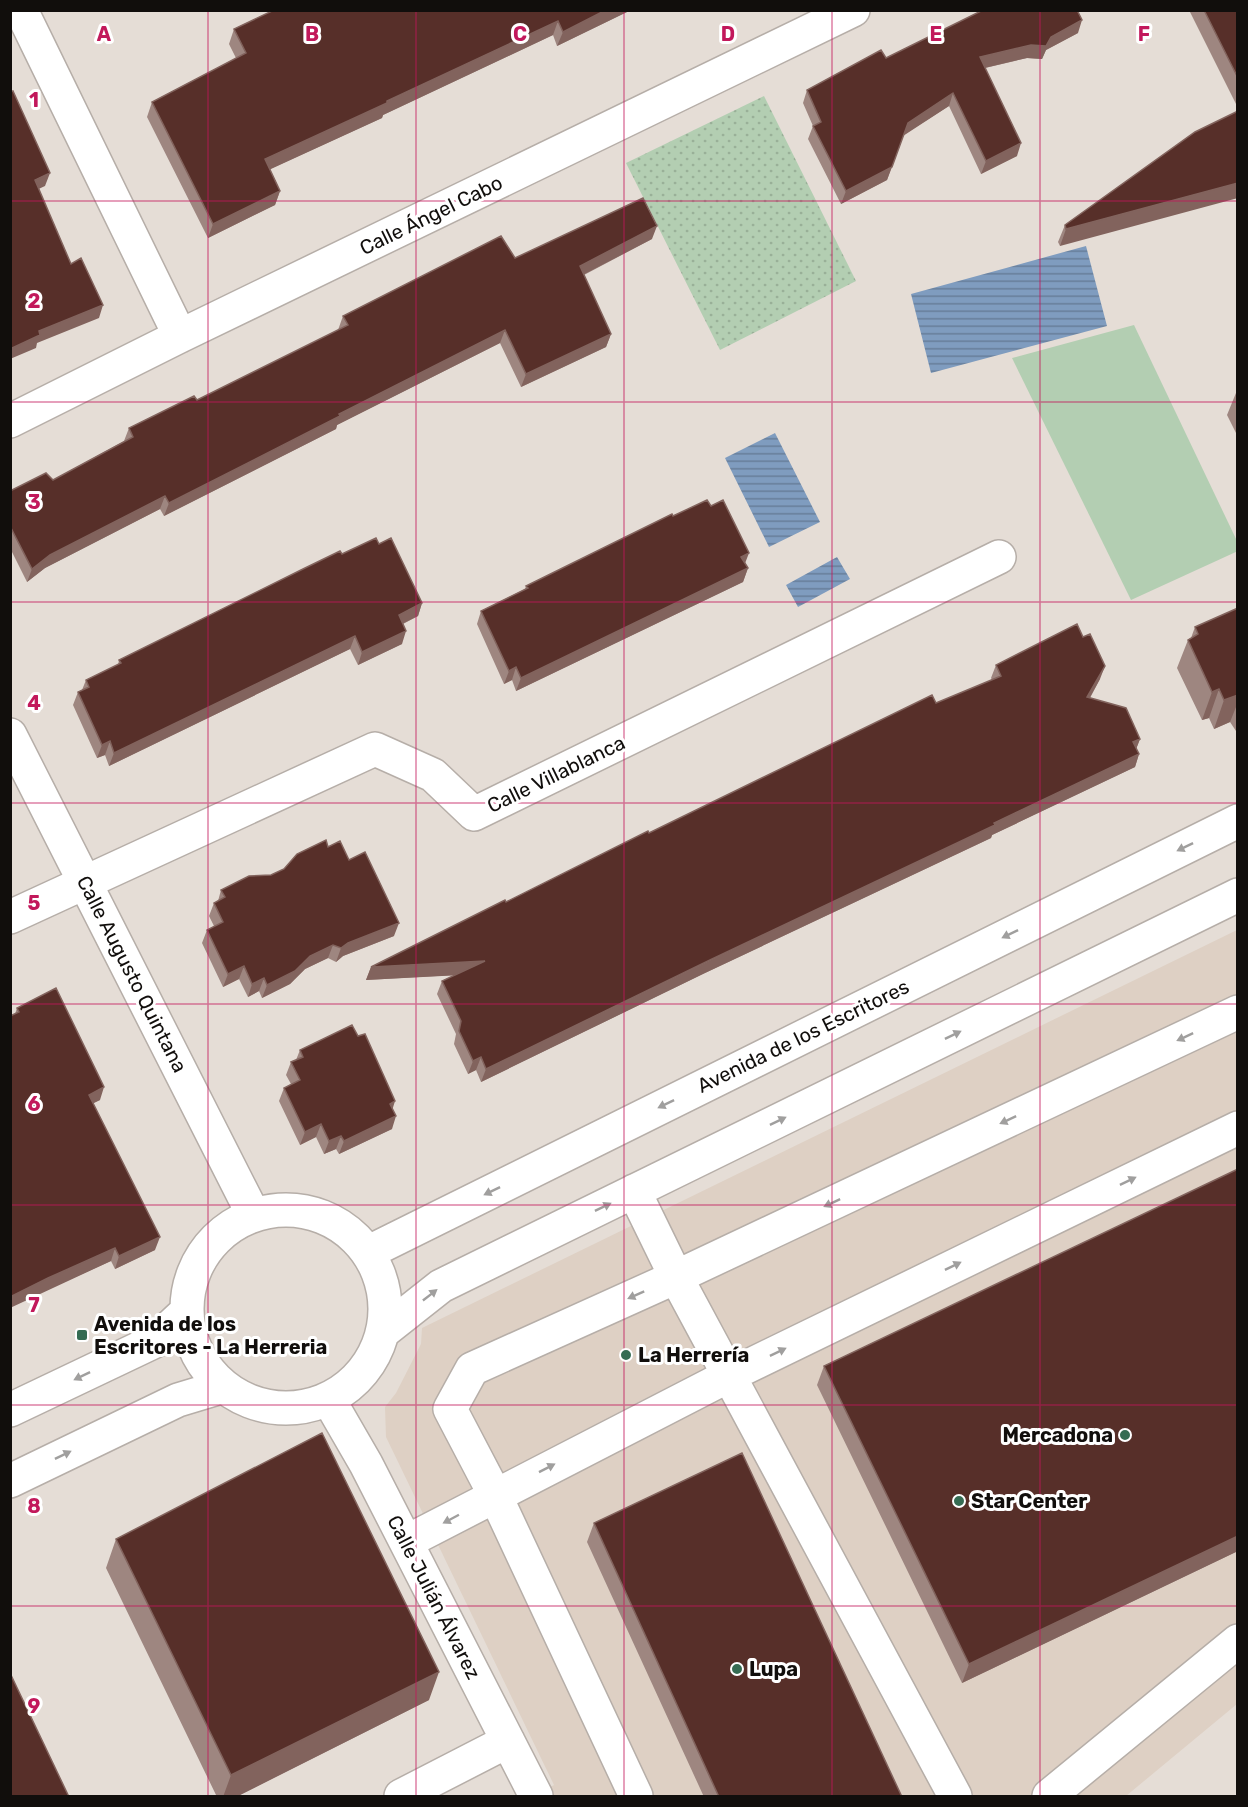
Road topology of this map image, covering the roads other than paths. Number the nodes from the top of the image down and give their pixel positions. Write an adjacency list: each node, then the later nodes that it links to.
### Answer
1 (21, 10): 3 (street)
2 (853, 10): 3 (street, Calle Ángel Cabo)
3 (180, 336): 4 (street, Calle Ángel Cabo)
4 (10, 421)
5 (999, 557): 8 (street, Calle Villablanca)
6 (10, 735): 8 (street, Calle Augusto Quintana)
7 (1238, 821): 15 (street, Avenida de los Escritores, one-way to 15)
8 (86, 881): 10 (street); 14 (street, Calle Augusto Quintana)
9 (1238, 895): 13 (street, one-way to 9)
10 (10, 917)
11 (1238, 1012): 16 (street, one-way to 16)
12 (1238, 1128): 19 (street, one-way to 12)
13 (634, 1191): 16 (street); 18 (street, one-way to 13)
14 (253, 1214): 15 (street); 17 (street)
15 (369, 1252): 18 (street)
16 (676, 1276): 19 (street); 24 (street, one-way to 24)
17 (185, 1313): 20 (street); 22 (street, one-way to 22)
18 (384, 1331): 21 (street)
19 (730, 1375): 24 (street, one-way to 19); 31 (street)
20 (221, 1387): 21 (street); 23 (street, one-way to 20)
21 (329, 1400): 25 (street, Calle Julián Álvarez)
22 (10, 1410)
23 (10, 1481)
24 (495, 1495): 25 (street, one-way to 25); 30 (street)
25 (406, 1542): 27 (street, Calle Julián Álvarez)
26 (1238, 1641): 32 (street)
27 (508, 1741): 28 (street); 29 (street, Calle Julián Álvarez)
28 (400, 1797)
29 (536, 1797)
30 (636, 1797)
31 (954, 1797)
32 (1049, 1797)

